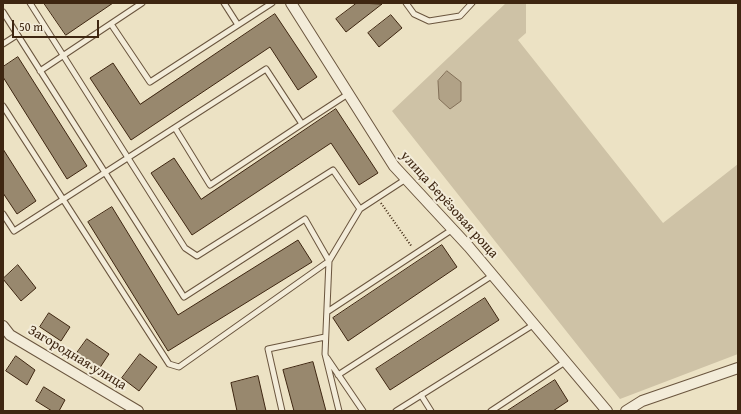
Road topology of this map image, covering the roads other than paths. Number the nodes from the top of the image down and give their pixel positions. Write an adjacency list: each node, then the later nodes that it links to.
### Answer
1 (30, 3): 13 (lane)
2 (142, 3): 9 (lane)
3 (224, 3): 10 (lane)
4 (272, 3): 10 (lane)
5 (291, 3): 15 (street, улица Берёзовая роща)
6 (406, 3): 7 (lane)
7 (472, 3)
8 (3, 12): 11 (lane)
9 (111, 24): 10 (lane); 13 (lane)
10 (238, 25)
11 (17, 35): 12 (lane); 14 (lane)
12 (3, 44)
13 (63, 56): 14 (lane); 19 (lane)
14 (40, 71): 20 (lane)
15 (348, 94): 17 (lane); 21 (street, улица Берёзовая роща)
16 (3, 106): 22 (lane)
17 (302, 124): 18 (lane); 18 (lane)
18 (175, 128): 19 (lane)
19 (128, 158): 20 (lane); 23 (lane)
20 (105, 173): 22 (lane); 26 (lane)
21 (406, 179): 23 (lane); 25 (street, улица Берёзовая роща)
22 (63, 200): 24 (lane); 26 (lane)
23 (360, 209): 26 (lane)
24 (3, 214)
25 (453, 229): 27 (street, улица Берёзовая роща); 28 (lane)
26 (329, 261): 28 (lane)
27 (492, 275): 29 (street, улица Берёзовая роща); 35 (lane)
28 (327, 312): 31 (lane)
29 (533, 325): 33 (street, улица Берёзовая роща); 36 (lane)
30 (3, 326): 38 (street, Загородная улица)
31 (325, 337): 32 (lane); 39 (lane)
32 (325, 354): 35 (lane); 40 (lane)
33 (565, 362): 44 (lane); 45 (street, улица Берёзовая роща)
34 (738, 368): 37 (street)
35 (338, 375): 41 (lane)
36 (421, 395): 42 (lane); 43 (lane)
37 (644, 406): 46 (street)
38 (138, 411)
39 (282, 411)
40 (339, 411)
41 (363, 411)
42 (396, 411)
43 (431, 411)
44 (491, 411)
45 (607, 411)
46 (626, 411)

